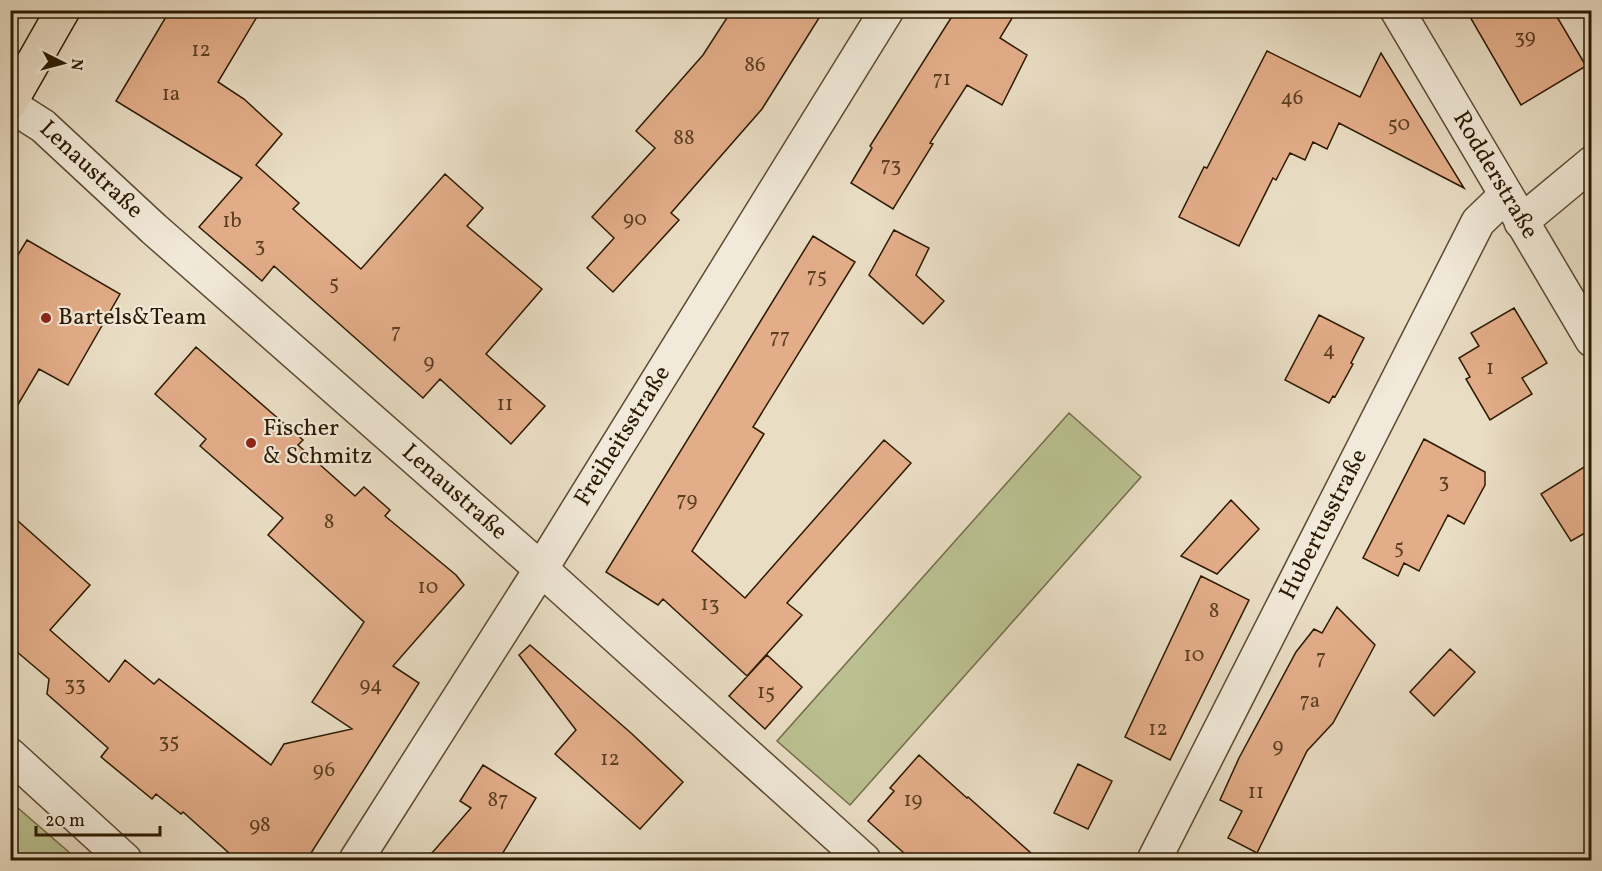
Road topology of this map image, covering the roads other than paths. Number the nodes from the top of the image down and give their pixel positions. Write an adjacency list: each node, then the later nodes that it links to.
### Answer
1 (63, 10): 4 (main road)
2 (887, 10): 8 (street, Freiheitsstraße)
3 (1397, 10): 6 (street, Rodderstraße)
4 (10, 104): 8 (street, Lenaustraße)
5 (1592, 163): 6 (street, Hubertusstraße)
6 (1513, 208): 7 (street, Rodderstraße); 13 (street, Hubertusstraße)
7 (1592, 340)
8 (541, 569): 11 (street, Freiheitsstraße); 12 (street, Lenaustraße)
9 (10, 755): 10 (street)
10 (124, 861)
11 (356, 861)
12 (864, 861)
13 (1154, 861)

